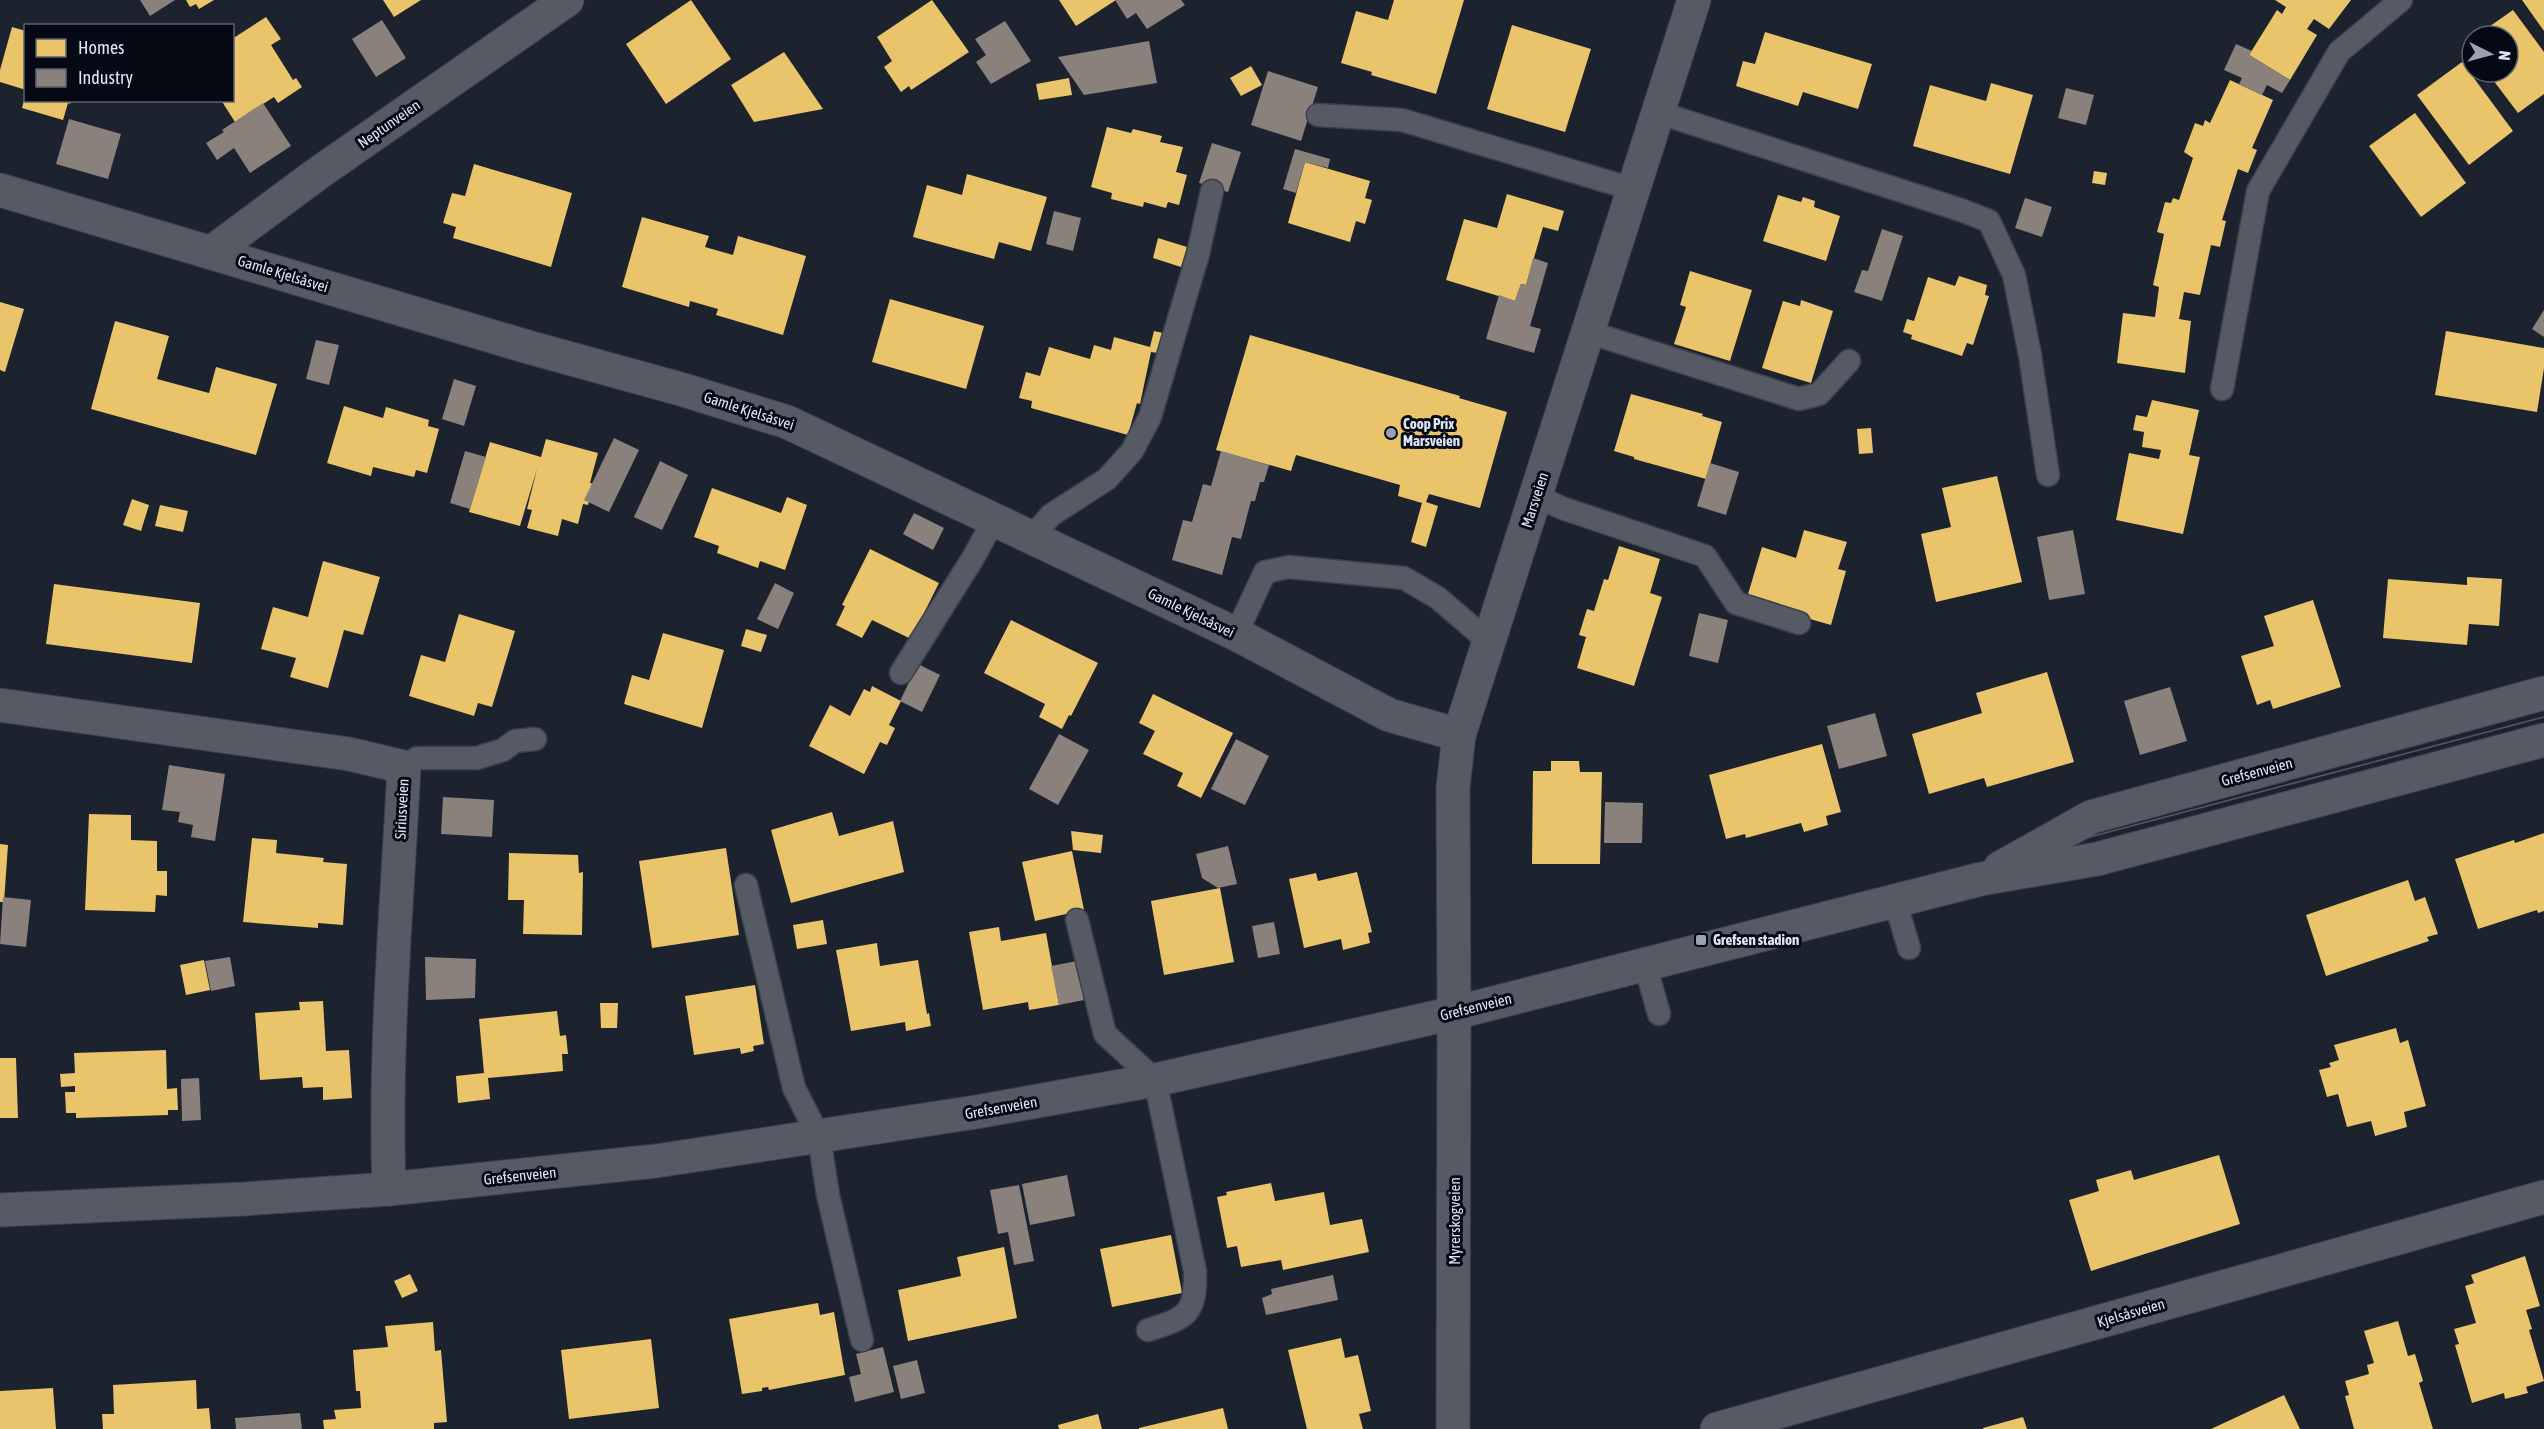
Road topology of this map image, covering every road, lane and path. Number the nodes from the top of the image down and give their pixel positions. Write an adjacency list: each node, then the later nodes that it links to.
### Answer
1 (567, 0): 9 (street, Neptunveien)
2 (1694, 0): 4 (street, Marsveien)
3 (2401, 0): 12 (lane)
4 (1659, 113): 6 (street, Marsveien); 13 (lane)
5 (1318, 115): 6 (lane)
6 (1632, 189): 10 (street, Marsveien)
7 (0, 190): 9 (street, Gamle Kjelsåsvei)
8 (1212, 191): 16 (lane)
9 (212, 252): 15 (street, Gamle Kjelsåsvei)
10 (1588, 332): 11 (lane); 14 (street, Marsveien)
11 (1849, 361)
12 (2222, 389)
13 (2048, 475)
14 (1536, 496): 17 (lane); 19 (street, Marsveien)
15 (995, 519): 16 (street, Gamle Kjelsåsvei); 20 (lane)
16 (1032, 537): 18 (street, Gamle Kjelsåsvei)
17 (1799, 623)
18 (1236, 634): 19 (lane); 23 (street, Gamle Kjelsåsvei)
19 (1488, 641): 23 (street, Marsveien)
20 (900, 673)
21 (2544, 693): 27 (street, Grefsenveien)
22 (0, 705): 26 (street, Siriusveien)
23 (1459, 735): 33 (street, Marsveien)
24 (535, 739): 26 (lane)
25 (2544, 740): 27 (street, Grefsenveien)
26 (404, 767): 37 (street, Siriusveien)
27 (1981, 879): 29 (street, Grefsenveien)
28 (746, 885): 36 (lane)
29 (1895, 901): 31 (lane); 32 (street, Grefsenveien)
30 (1077, 920): 35 (lane)
31 (1909, 948)
32 (1645, 964): 33 (street, Grefsenveien); 34 (lane)
33 (1454, 1013): 35 (street, Grefsenveien); 42 (street, Myrerskogveien)
34 (1659, 1014)
35 (1155, 1080): 36 (street, Grefsenveien); 40 (lane)
36 (819, 1137): 37 (street, Grefsenveien); 41 (lane)
37 (389, 1189): 39 (street, Grefsenveien)
38 (2544, 1197): 43 (street, Kjelsåsveien)
39 (0, 1210)
40 (1148, 1330)
41 (862, 1340)
42 (1454, 1429)
43 (1717, 1429)

